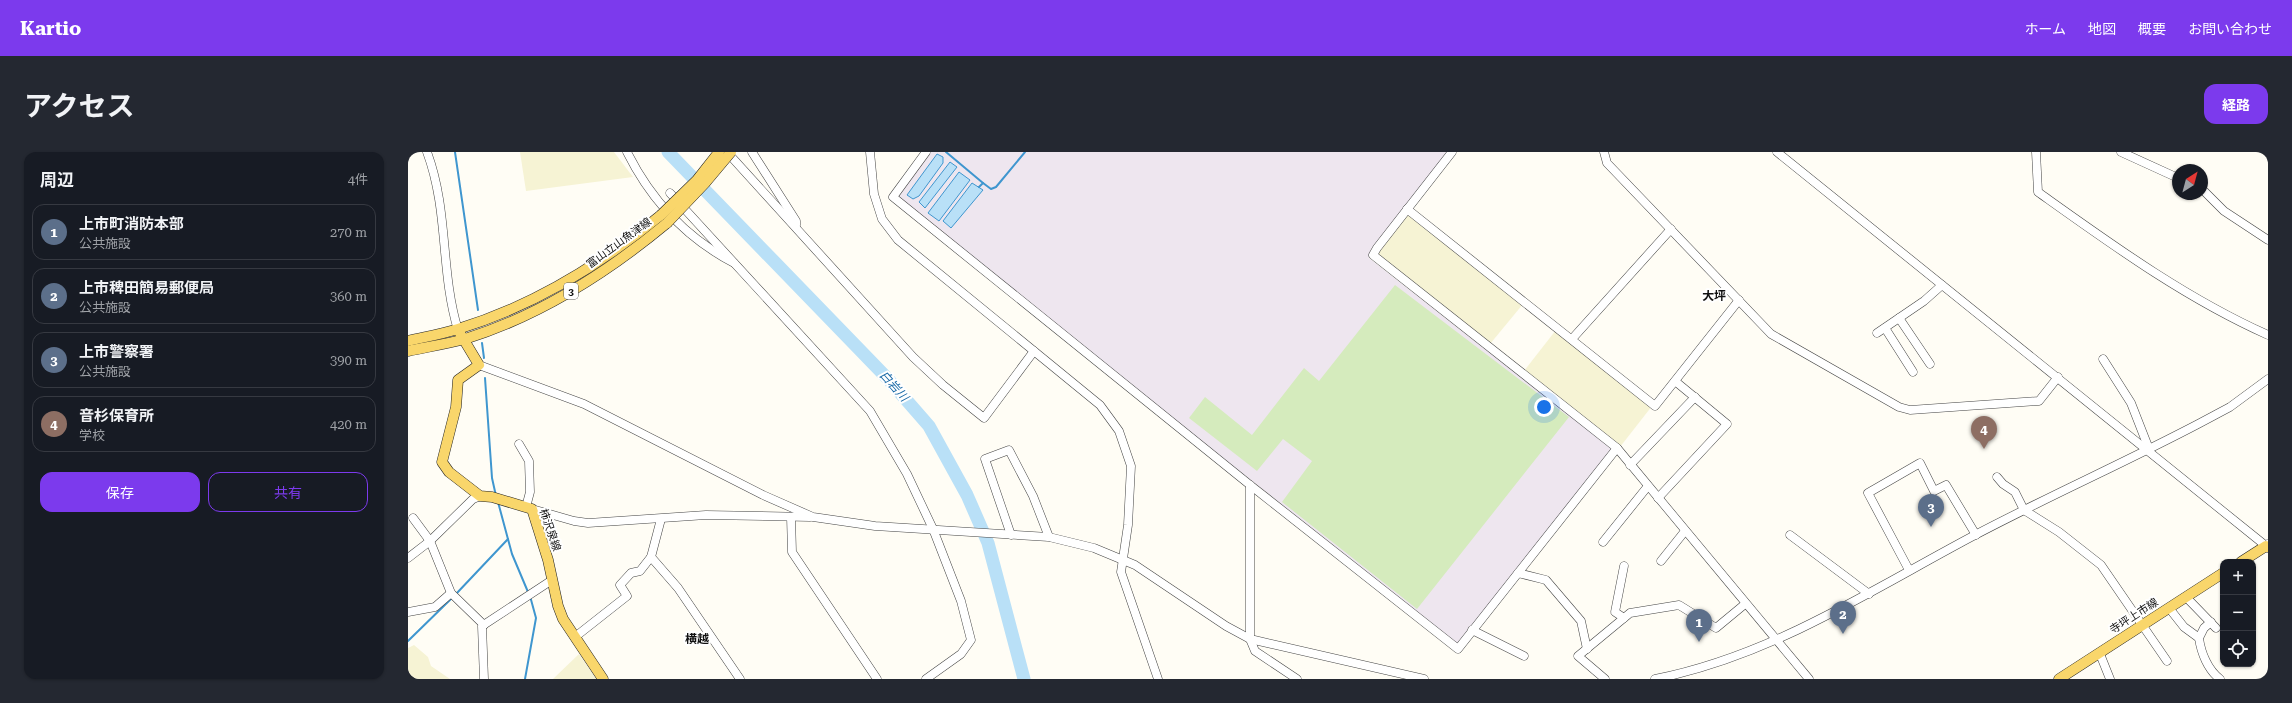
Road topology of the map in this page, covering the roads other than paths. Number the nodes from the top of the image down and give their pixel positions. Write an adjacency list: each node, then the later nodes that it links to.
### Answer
1 (427, 152): 25 (street)
2 (627, 152): 20 (street)
3 (752, 152): 17 (street)
4 (870, 152): 32 (street)
5 (926, 152): 46 (street)
6 (1452, 152): 15 (street)
7 (1604, 152): 18 (street)
8 (1777, 152): 21 (street)
9 (2036, 152): 27 (street)
10 (2121, 152): 12 (street)
11 (728, 154): 14 (main road, 富山立山魚津線 / 3, bridge); 17 (street)
12 (2172, 175)
13 (2208, 195): 19 (street)
14 (680, 203): 16 (main road, 富山立山魚津線 / 3, bridge); 20 (street)
15 (1407, 209): 29 (street); 42 (street)
16 (664, 219): 25 (main road, 富山立山魚津線 / 3); 28 (main road, 富山立山魚津線 / 3)
17 (796, 227): 32 (street)
18 (1671, 230): 22 (street); 29 (street)
19 (2267, 237)
20 (740, 266): 56 (street)
21 (1942, 284): 23 (street); 37 (street)
22 (1739, 300): 37 (street); 39 (street)
23 (1899, 318): 24 (street); 34 (street)
24 (1885, 328): 26 (street); 36 (street)
25 (458, 330): 28 (main road); 30 (main road, 富山立山魚津線 / 3)
26 (1877, 333)
27 (2268, 335)
28 (463, 339): 31 (main road, 富山立山魚津線 / 3); 35 (main road)
29 (1572, 339): 39 (street)
30 (408, 341)
31 (408, 351)
32 (1034, 352): 67 (street)
33 (2103, 359): 43 (street)
34 (1930, 364)
35 (479, 365): 48 (main road); 52 (street)
36 (1914, 372)
37 (2058, 377): 43 (street)
38 (2268, 379): 43 (street)
39 (1675, 381): 40 (street)
40 (1695, 397): 44 (street); 49 (street)
41 (519, 444): 50 (street)
42 (1616, 448): 44 (street); 72 (street)
43 (2149, 450): 51 (street); 64 (street)
44 (1630, 465): 47 (street)
45 (1997, 477): 51 (street)
46 (1250, 485): 84 (street); 87 (street)
47 (1648, 486): 49 (street); 63 (street)
48 (480, 496): 50 (main road, 柿沢泉線); 62 (street)
49 (1658, 498): 57 (street)
50 (529, 508): 55 (street); 74 (main road, 柿沢泉線)
51 (2024, 510): 60 (street); 83 (street)
52 (813, 516): 53 (street); 56 (street)
53 (791, 517): 55 (street); 96 (street)
54 (413, 518): 62 (street)
55 (662, 519): 65 (street)
56 (933, 529): 58 (street); 97 (street)
57 (1685, 530): 69 (street); 78 (street)
58 (1011, 535): 61 (street); 61 (street)
59 (1790, 535): 76 (street)
60 (1976, 535): 71 (street); 71 (street)
61 (1049, 538): 67 (street)
62 (430, 541): 66 (street); 75 (street)
63 (1603, 542)
64 (2267, 546): 68 (main road)
65 (651, 557): 85 (street); 95 (street)
66 (408, 558)
67 (1123, 559): 87 (street); 98 (street)
68 (2246, 559)
69 (1661, 561)
70 (1624, 566): 81 (street)
71 (1909, 570): 76 (street)
72 (1518, 573): 84 (street); 89 (street)
73 (2220, 575): 77 (main road, 寺坪上市線)
74 (552, 580): 82 (street); 85 (main road, 柿沢泉線)
75 (451, 593): 80 (street); 82 (street)
76 (1869, 594): 88 (street)
77 (2186, 597): 79 (main road, 寺坪上市線); 86 (street)
78 (1746, 604): 81 (street); 88 (street)
79 (2169, 608): 83 (main road, 寺坪上市線); 86 (street)
80 (408, 612)
81 (1624, 618): 89 (street)
82 (484, 625): 93 (street)
83 (2143, 625): 90 (main road, 寺坪上市線); 92 (street)
84 (1472, 630): 91 (street)
85 (575, 637): 94 (main road, 柿沢泉線)
86 (2199, 638): 106 (street)
87 (1250, 639): 99 (street); 100 (street)
88 (1776, 640): 102 (street); 103 (street)
89 (1586, 649): 101 (street)
90 (2100, 654): 104 (main road, 寺坪上市線); 105 (street)
91 (1524, 656)
92 (2167, 661)
93 (484, 679)
94 (603, 679)
95 (740, 679)
96 (877, 679)
97 (926, 679)
98 (1158, 679)
99 (1297, 679)
100 (1424, 679)
101 (1605, 679)
102 (1655, 679)
103 (1809, 679)
104 (2059, 679)
105 (2110, 679)
106 (2220, 679)

